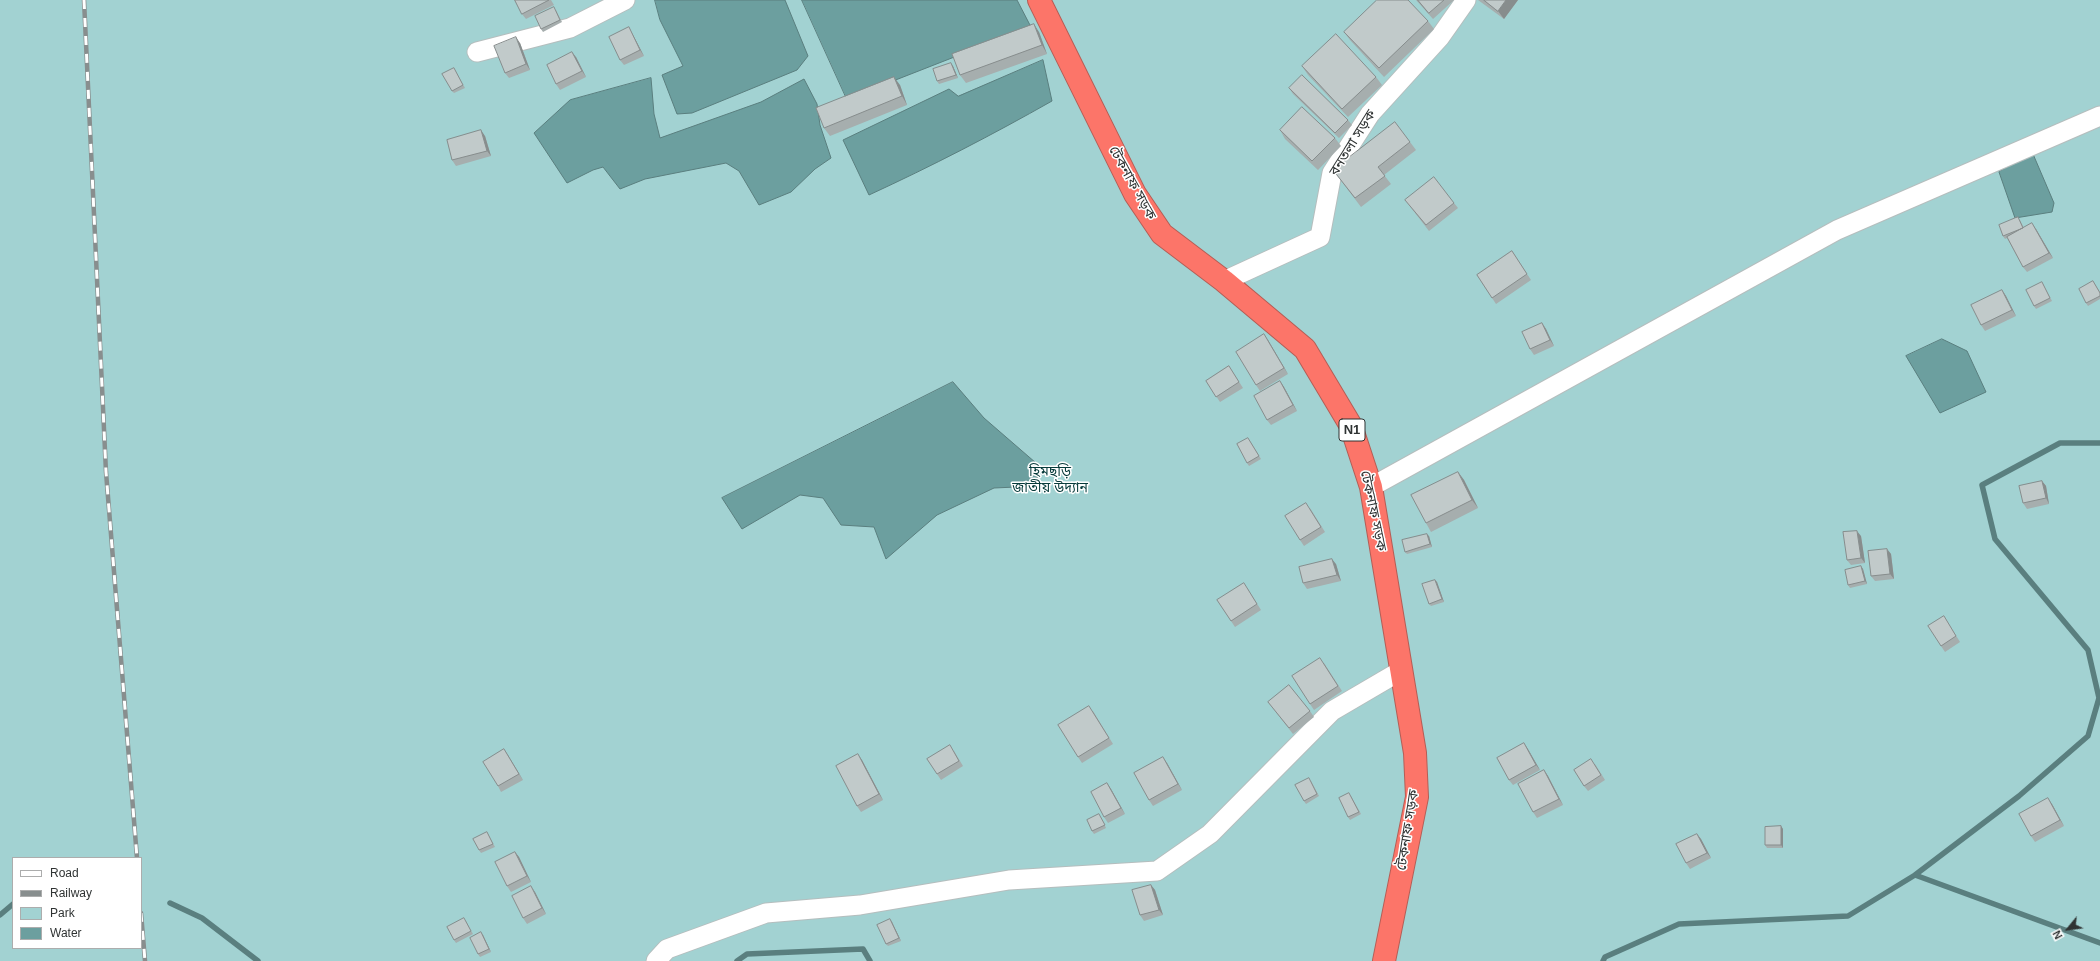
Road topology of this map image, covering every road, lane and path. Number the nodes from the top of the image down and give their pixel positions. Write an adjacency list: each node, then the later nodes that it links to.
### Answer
1 (625, 0): 4 (street)
2 (1039, 0): 6 (highway, টেকনাফ সড়ক / N1)
3 (1466, 0): 6 (street, বনতলা সড়ক)
4 (477, 52)
5 (2100, 116): 7 (street)
6 (1224, 280): 7 (highway, টেকনাফ সড়ক / N1)
7 (1371, 487): 8 (highway, টেকনাফ সড়ক / N1)
8 (1402, 670): 9 (street); 10 (highway, টেকনাফ সড়ক / N1)
9 (656, 961)
10 (1384, 961)

